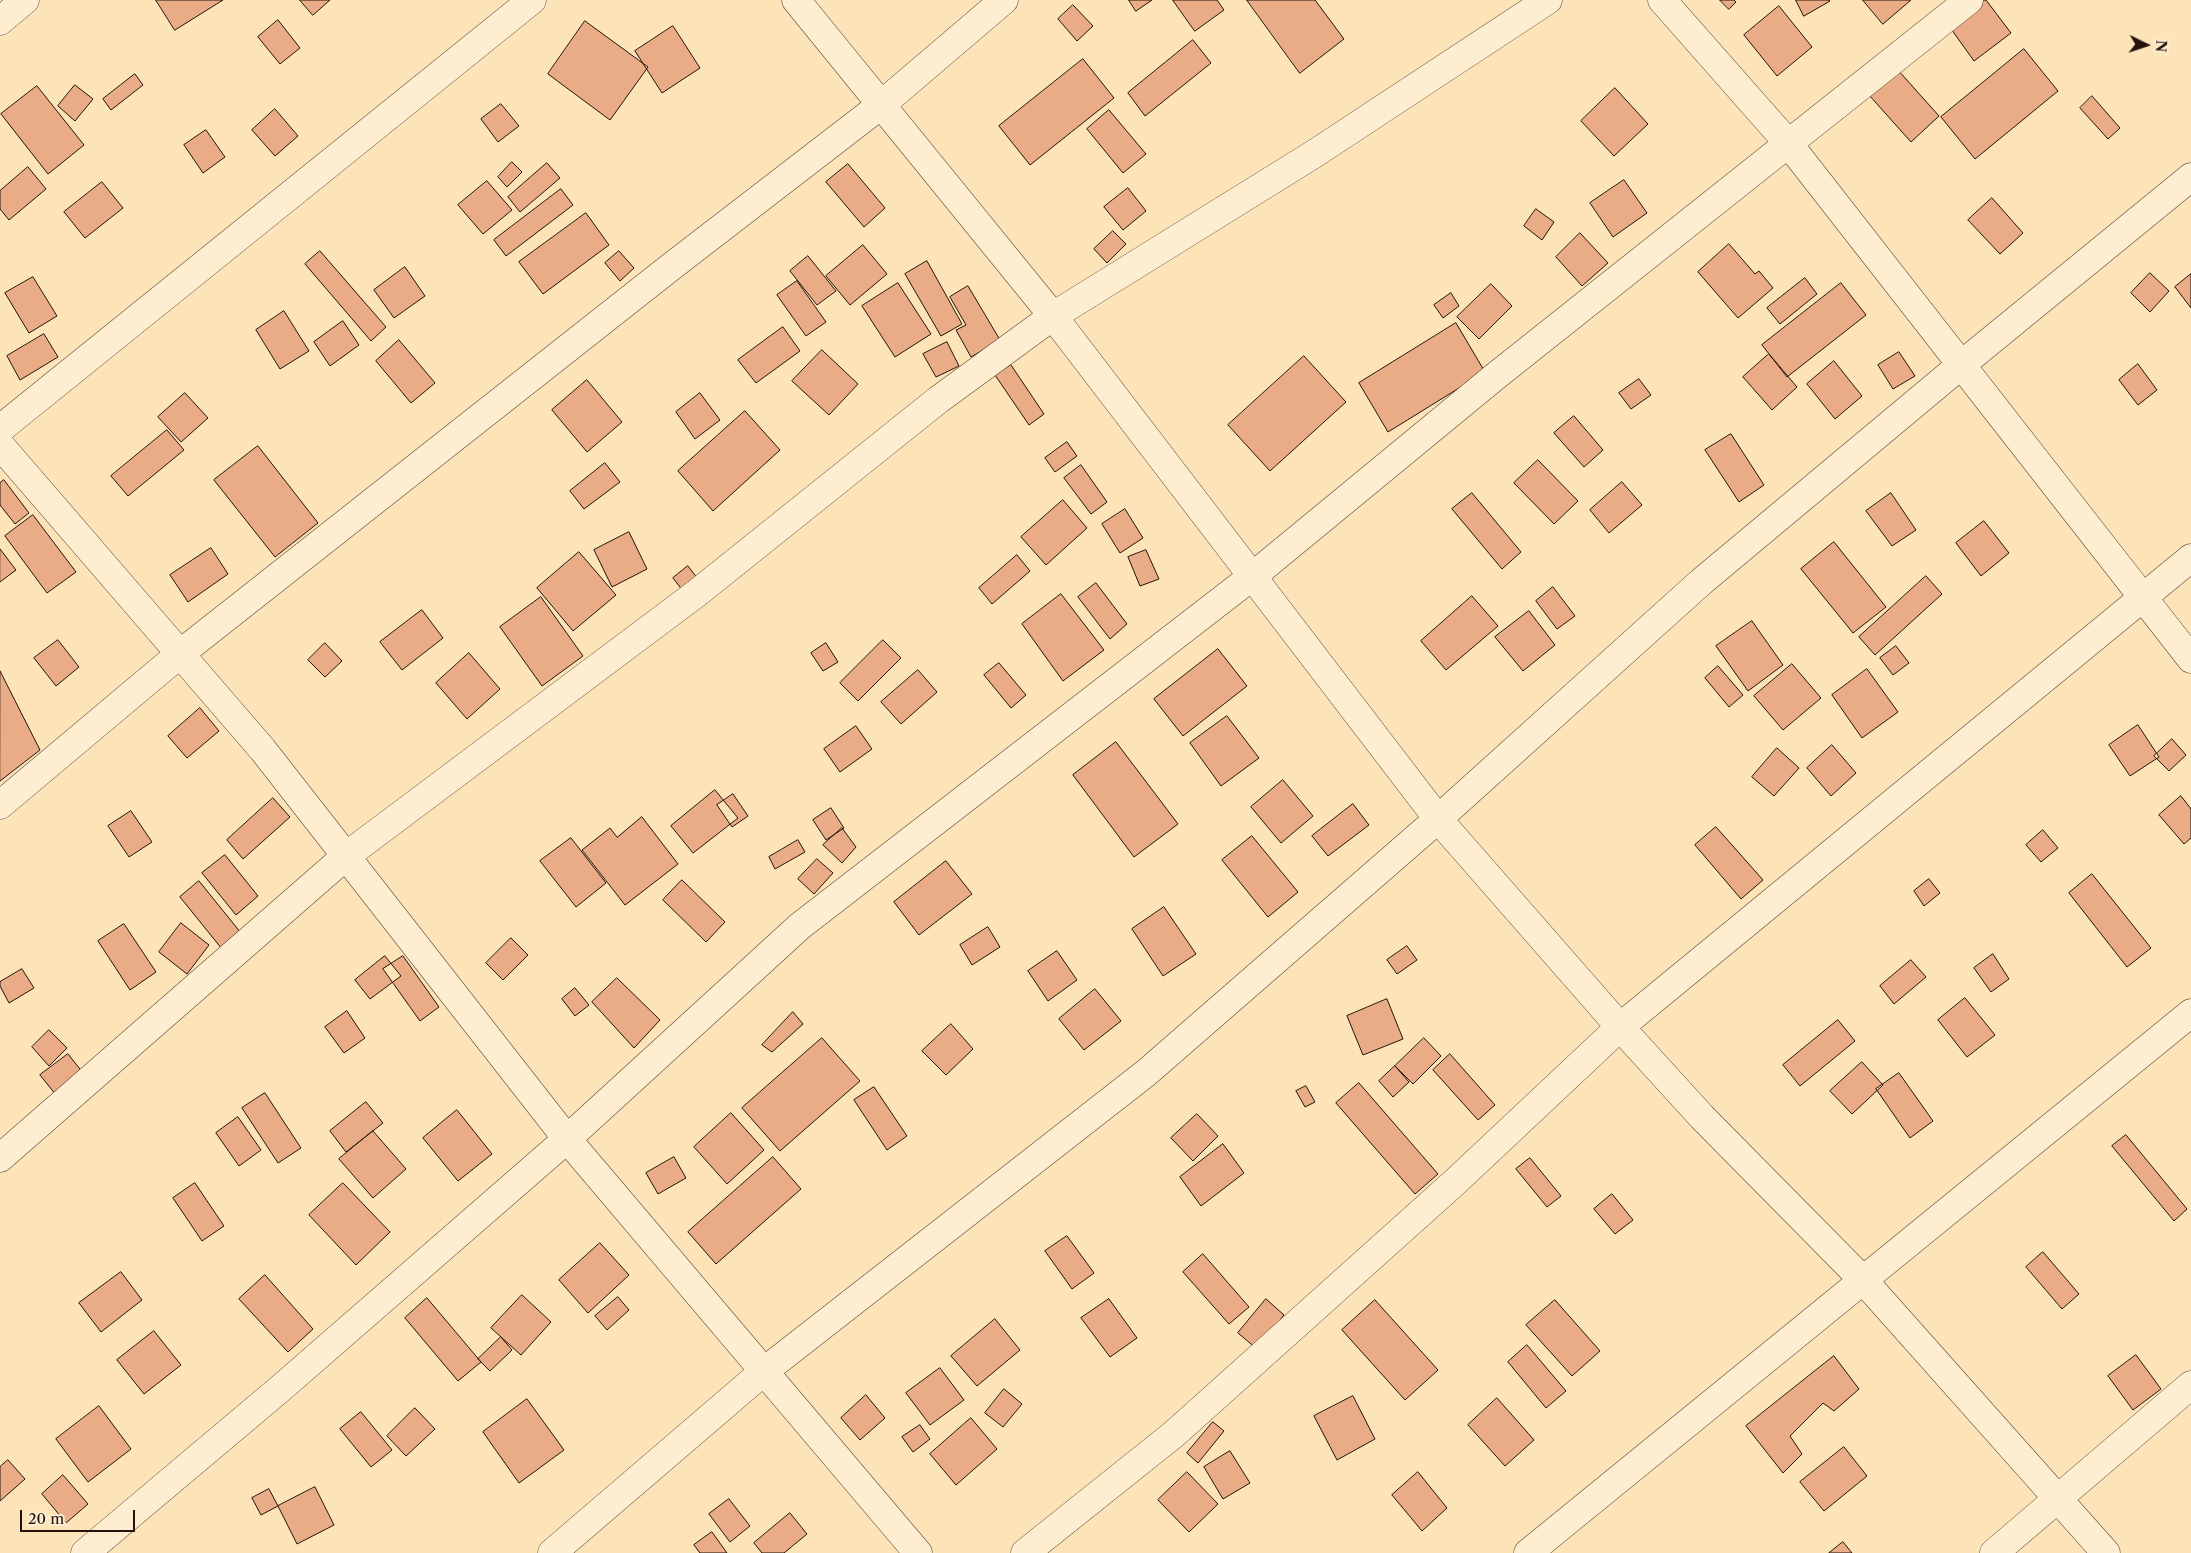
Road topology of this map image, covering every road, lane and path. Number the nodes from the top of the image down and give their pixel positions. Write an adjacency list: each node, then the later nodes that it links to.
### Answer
1 (25, 0): 8 (street)
2 (532, 0): 14 (street)
3 (796, 0): 9 (street)
4 (1004, 0): 9 (street)
5 (1548, 0): 12 (street)
6 (1662, 0): 10 (street)
7 (1969, 0): 10 (street)
8 (0, 20)
9 (881, 105): 12 (street); 19 (street)
10 (1788, 143): 13 (street); 17 (street)
11 (2191, 177): 13 (street)
12 (1053, 316): 17 (street); 23 (street)
13 (1961, 365): 18 (street); 22 (street)
14 (0, 429)
15 (0, 446): 19 (street)
16 (2191, 558): 18 (street)
17 (1254, 575): 22 (street); 26 (street)
18 (2143, 598): 20 (street); 25 (street)
19 (181, 653): 21 (street); 23 (street)
20 (2191, 659)
21 (0, 805)
22 (1438, 819): 25 (street); 29 (street)
23 (346, 856): 26 (street); 27 (street)
24 (2191, 1013): 28 (street)
25 (1620, 1027): 28 (street); 35 (street)
26 (567, 1139): 29 (street); 32 (street)
27 (0, 1158)
28 (1864, 1281): 31 (street); 36 (street)
29 (763, 1372): 33 (street); 34 (street)
30 (2191, 1385): 31 (street)
31 (2058, 1498): 37 (street); 38 (street)
32 (85, 1553)
33 (552, 1553)
34 (918, 1553)
35 (1025, 1553)
36 (1528, 1553)
37 (1994, 1553)
38 (2106, 1553)

